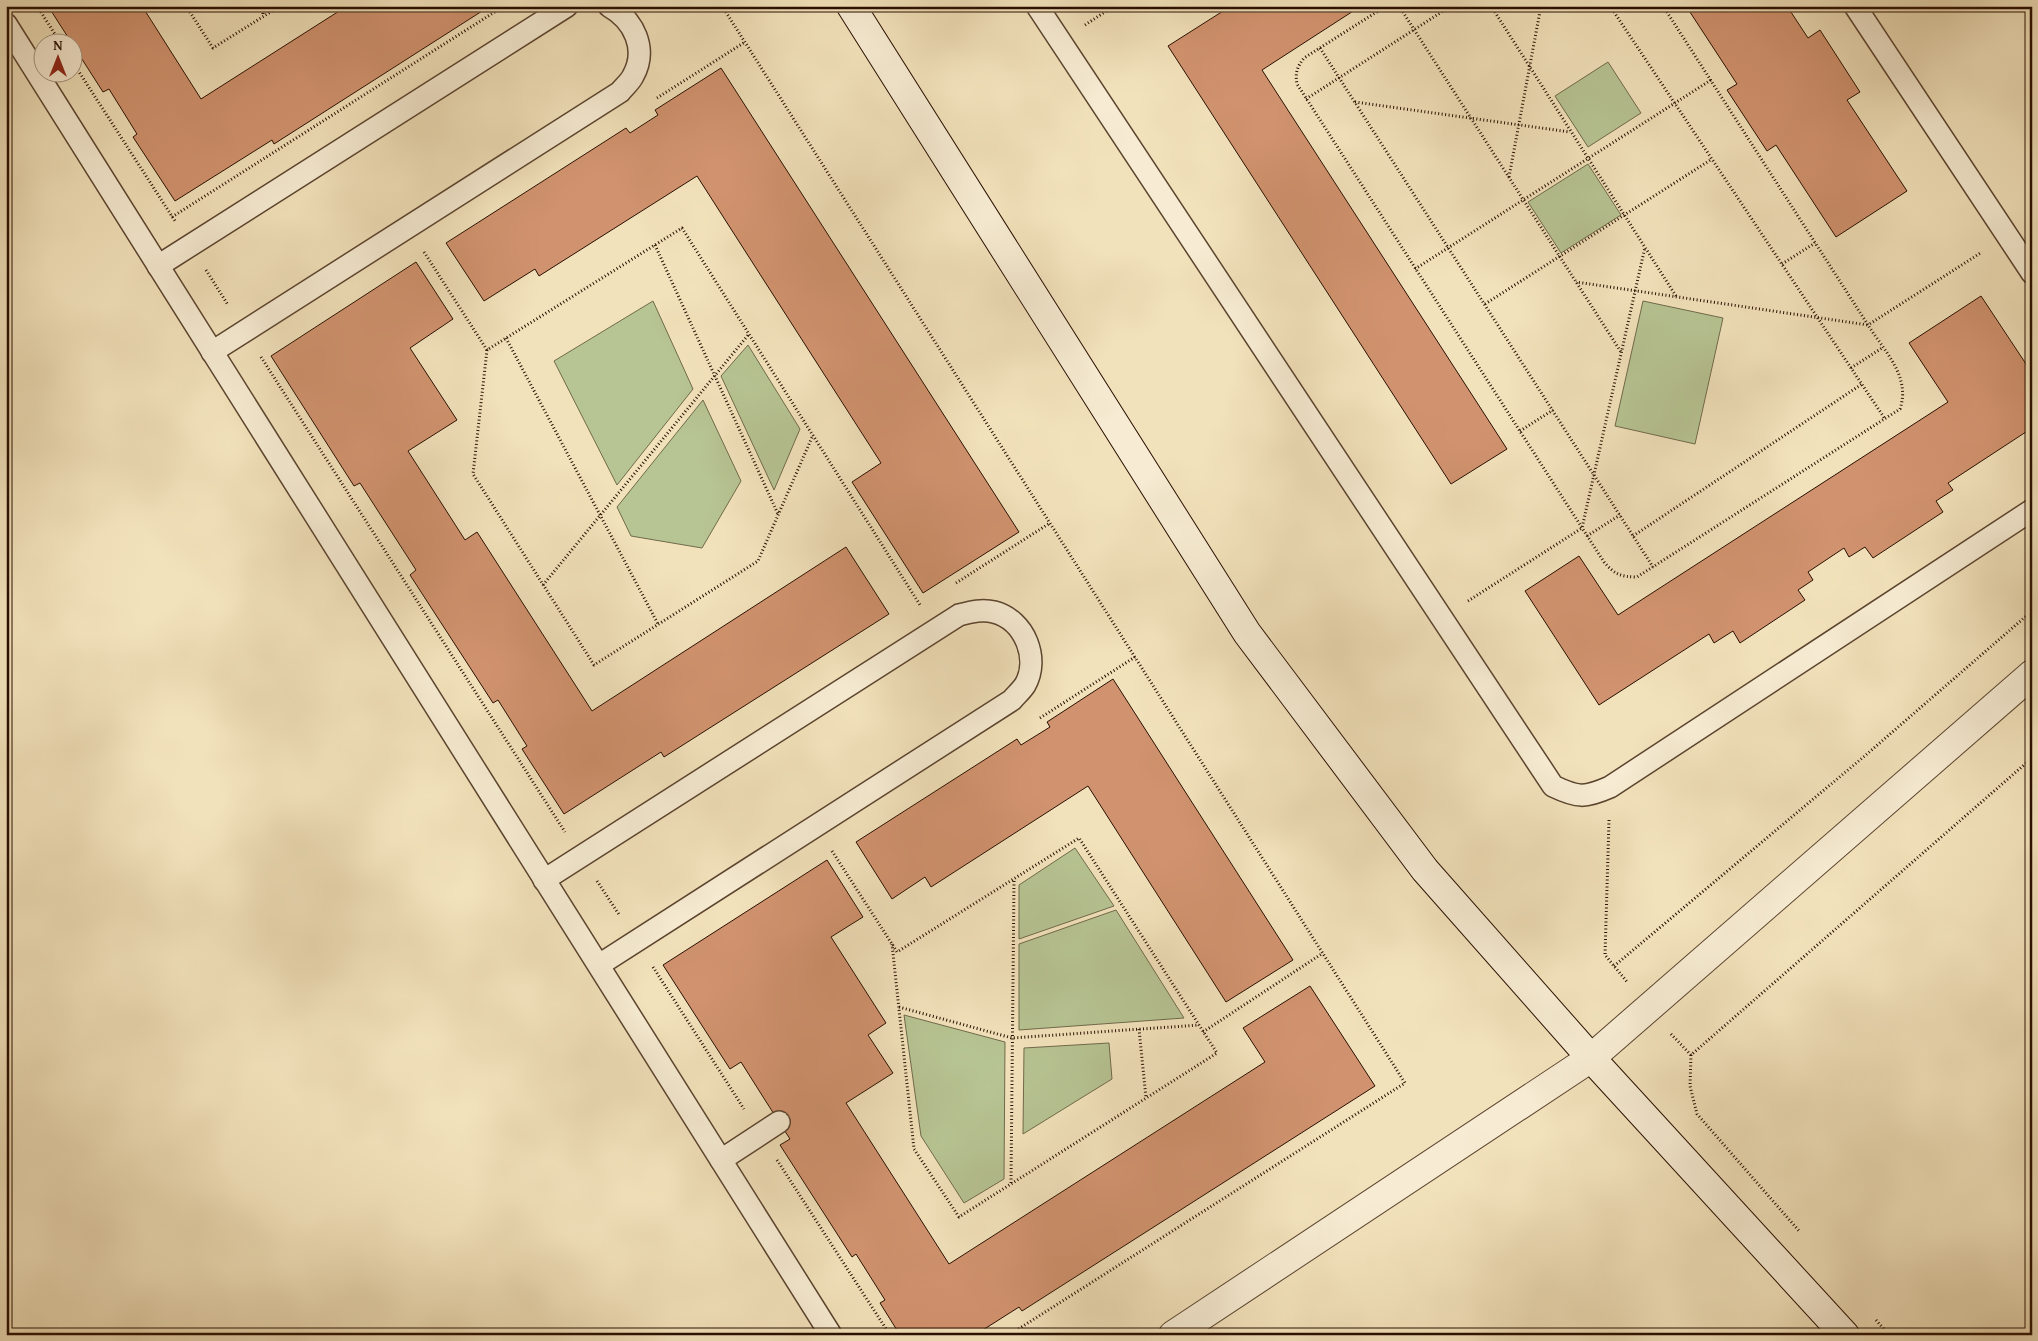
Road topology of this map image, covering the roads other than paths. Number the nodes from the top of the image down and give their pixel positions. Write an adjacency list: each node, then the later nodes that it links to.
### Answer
1 (567, 6): 7 (lane)
2 (609, 6): 9 (lane)
3 (851, 6): 14 (street)
4 (1037, 6): 10 (lane)
5 (1855, 6): 8 (lane)
6 (6, 24): 7 (lane)
7 (158, 266): 9 (lane)
8 (2032, 274)
9 (212, 352): 12 (lane)
10 (2032, 510)
11 (2032, 674): 14 (street)
12 (544, 880): 13 (lane); 13 (lane)
13 (599, 965): 16 (lane)
14 (1591, 1058): 18 (street); 19 (street)
15 (779, 1122): 16 (lane)
16 (721, 1160): 17 (lane)
17 (831, 1335)
18 (1173, 1335)
19 (1845, 1335)

